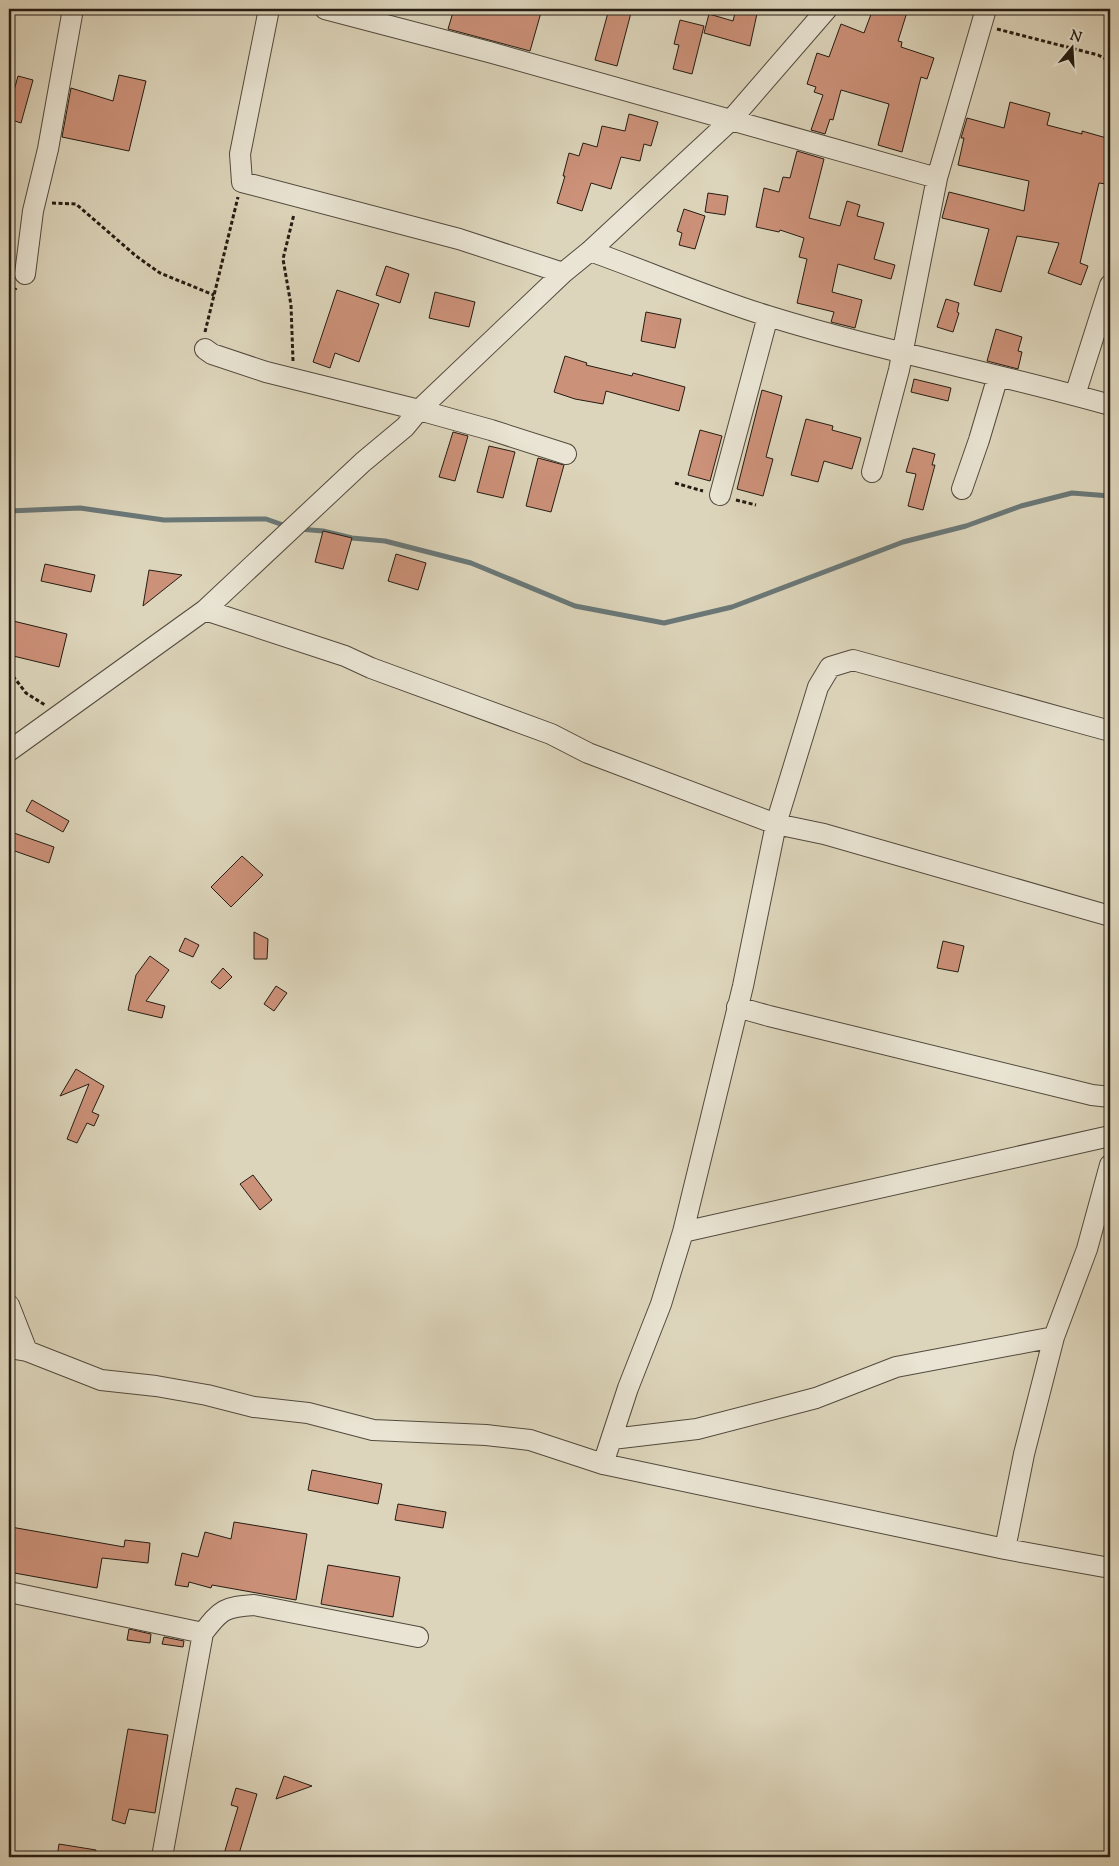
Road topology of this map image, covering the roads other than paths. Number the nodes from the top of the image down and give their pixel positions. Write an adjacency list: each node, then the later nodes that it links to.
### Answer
1 (73, 9): 10 (street)
2 (269, 9): 9 (street)
3 (324, 9): 6 (street)
4 (827, 9): 6 (street)
5 (986, 9): 7 (street)
6 (730, 121): 7 (street); 8 (street)
7 (937, 178): 14 (street)
8 (590, 251): 9 (street); 12 (street)
9 (563, 273): 18 (street)
10 (25, 274)
11 (1110, 286): 16 (street)
12 (768, 316): 14 (street); 22 (street)
13 (204, 349): 18 (street)
14 (902, 353): 15 (street); 20 (street)
15 (998, 376): 16 (street); 21 (street)
16 (1075, 395): 17 (street)
17 (1110, 405)
18 (419, 410): 19 (street); 23 (street)
19 (566, 454)
20 (872, 472)
21 (962, 489)
22 (720, 495)
23 (206, 610): 25 (street); 26 (street)
24 (1110, 731): 26 (street)
25 (9, 751)
26 (776, 824): 27 (street); 28 (street)
27 (1110, 916)
28 (737, 1006): 29 (street); 32 (street)
29 (1110, 1097)
30 (1110, 1136): 32 (street)
31 (1110, 1165): 34 (street)
32 (683, 1232): 36 (street)
33 (9, 1305): 35 (street)
34 (1054, 1337): 36 (street); 38 (street)
35 (18, 1350): 37 (street)
36 (612, 1439): 37 (street)
37 (603, 1464): 38 (street)
38 (1004, 1549): 39 (street)
39 (1110, 1568)
40 (9, 1592): 41 (street)
41 (203, 1633): 42 (street); 43 (street)
42 (418, 1638)
43 (162, 1857)

